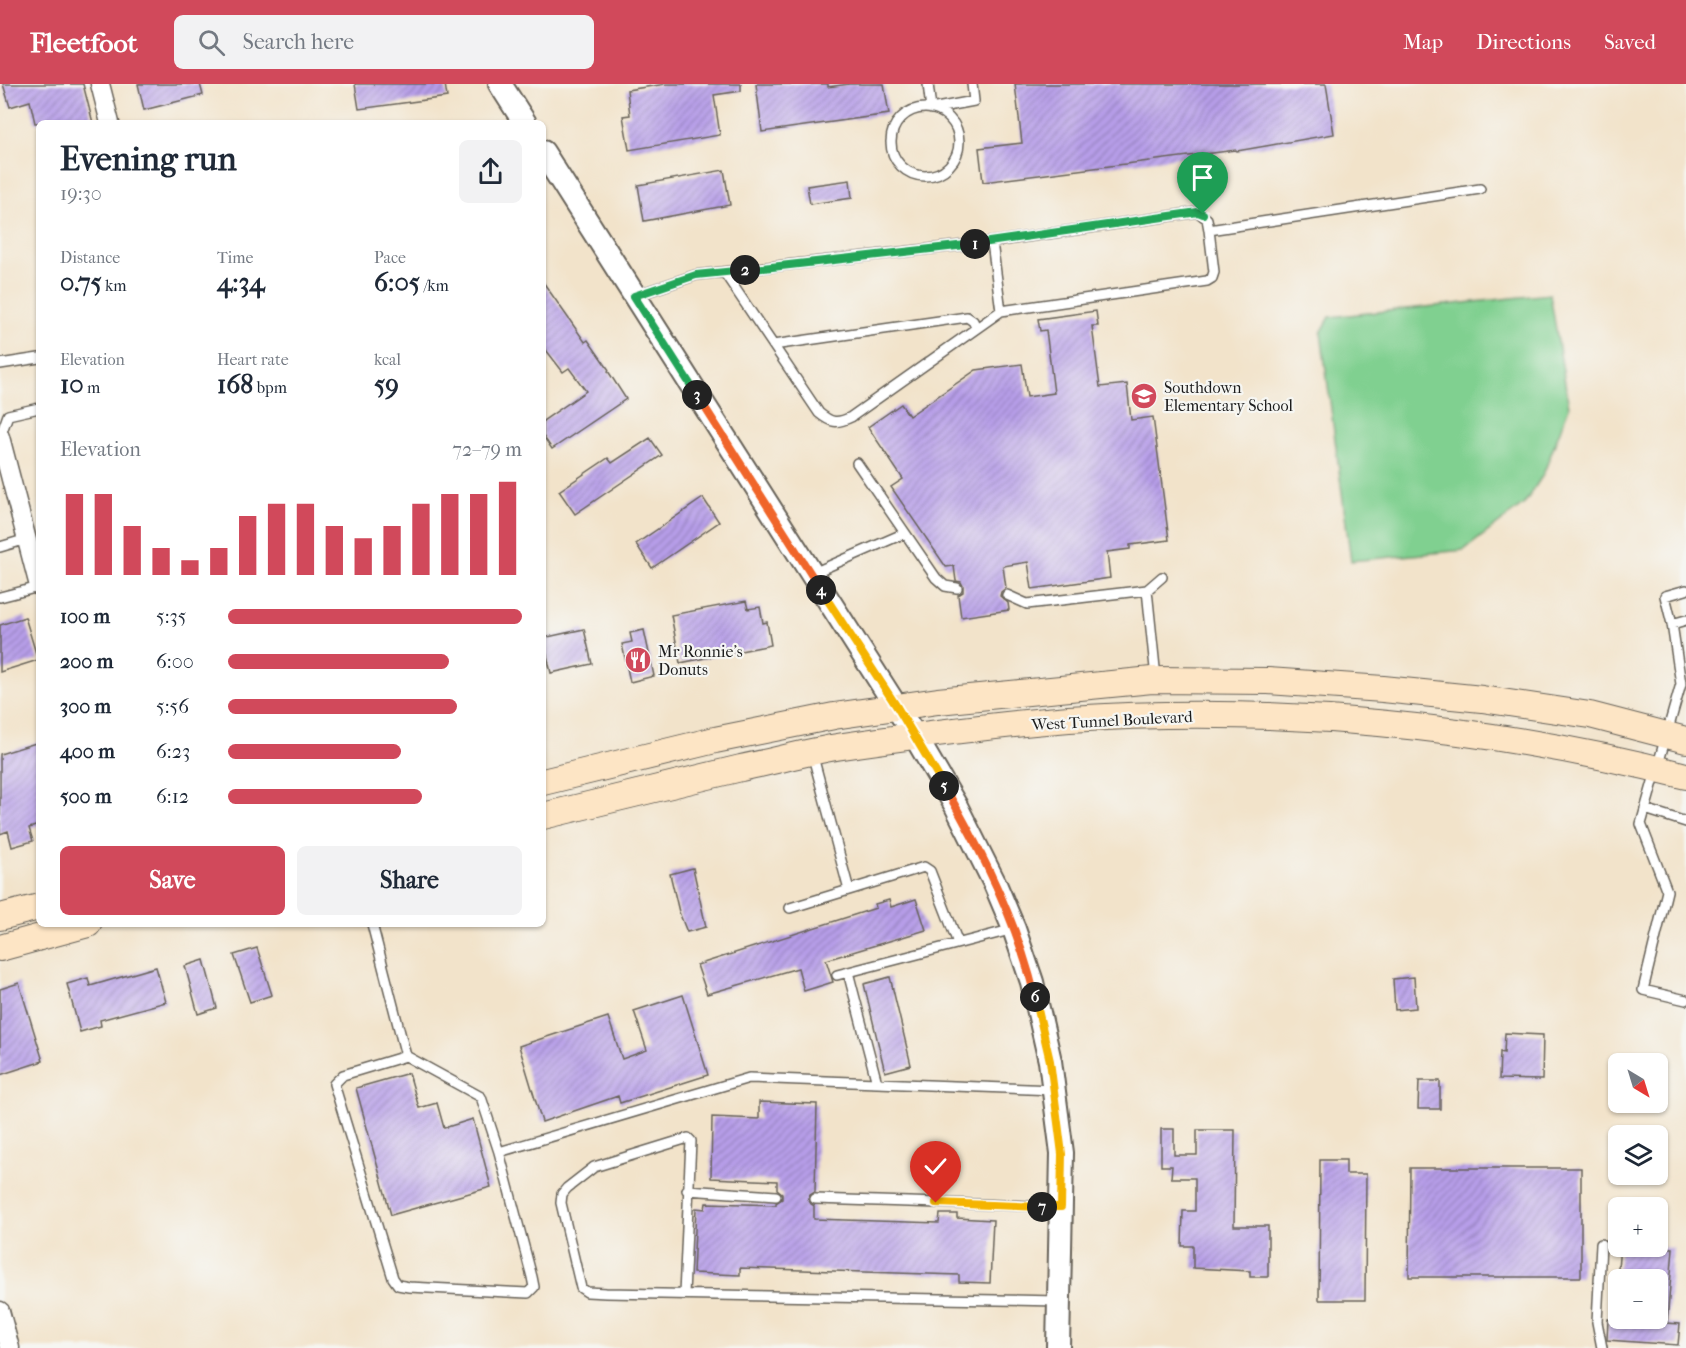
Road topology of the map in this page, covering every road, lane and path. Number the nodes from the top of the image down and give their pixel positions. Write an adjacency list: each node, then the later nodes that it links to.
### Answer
1 (100, 84): 6 (street)
2 (500, 84): 7 (street)
3 (928, 84): 5 (lane)
4 (972, 84): 5 (lane)
5 (931, 109): 5 (lane)
6 (109, 120)
7 (523, 120)
8 (546, 157): 13 (street)
9 (1480, 189): 10 (lane)
10 (1209, 230): 11 (lane); 14 (lane)
11 (992, 242): 12 (lane); 14 (lane)
12 (724, 272): 13 (lane); 16 (lane)
13 (634, 296): 25 (street)
14 (1001, 310): 15 (lane)
15 (976, 327): 16 (lane); 16 (lane)
16 (774, 345)
17 (36, 358): 18 (lane)
18 (0, 364)
19 (36, 409): 20 (lane)
20 (0, 437): 23 (street)
21 (857, 463): 22 (lane)
22 (905, 533): 25 (lane); 29 (lane)
23 (27, 539): 24 (lane); 26 (street)
24 (0, 547)
25 (811, 574): 37 (street)
26 (36, 575)
27 (1162, 577): 30 (lane)
28 (36, 588): 33 (lane)
29 (957, 588)
30 (1147, 590): 32 (lane); 36 (lane)
31 (1686, 590): 35 (lane)
32 (1006, 596)
33 (0, 597)
34 (1686, 620): 35 (lane)
35 (1672, 624): 39 (lane)
36 (1156, 680): 37 (main road, West Tunnel Boulevard); 39 (main road, West Tunnel Boulevard)
37 (897, 707): 38 (street); 43 (main road, West Tunnel Boulevard)
38 (915, 736): 40 (main road, West Tunnel Boulevard); 41 (main road, West Tunnel Boulevard); 53 (street)
39 (1676, 737): 41 (lane)
40 (811, 752): 45 (main road, West Tunnel Boulevard); 47 (lane)
41 (1656, 769): 42 (main road, West Tunnel Boulevard); 44 (lane)
42 (1686, 776)
43 (546, 781)
44 (1645, 809): 46 (lane); 58 (lane)
45 (546, 815)
46 (1686, 822)
47 (849, 890): 49 (lane); 54 (lane)
48 (36, 908): 50 (main road)
49 (790, 908)
50 (0, 916)
51 (77, 927): 55 (main road)
52 (373, 927): 59 (lane)
53 (1014, 929): 54 (lane); 61 (street)
54 (958, 943): 56 (lane)
55 (0, 948)
56 (848, 972): 57 (lane); 60 (lane)
57 (837, 975)
58 (1686, 1000)
59 (406, 1056): 62 (lane); 62 (lane)
60 (877, 1083): 61 (lane); 62 (lane)
61 (1054, 1090): 66 (street)
62 (500, 1152)
63 (687, 1190): 64 (lane); 68 (lane); 68 (lane)
64 (776, 1196)
65 (815, 1199): 66 (lane)
66 (1061, 1207): 69 (street)
67 (1602, 1244): 73 (lane)
68 (684, 1294): 69 (lane)
69 (1059, 1301): 72 (street)
70 (0, 1311): 71 (street)
71 (9, 1348)
72 (1058, 1348)
73 (1602, 1348)

